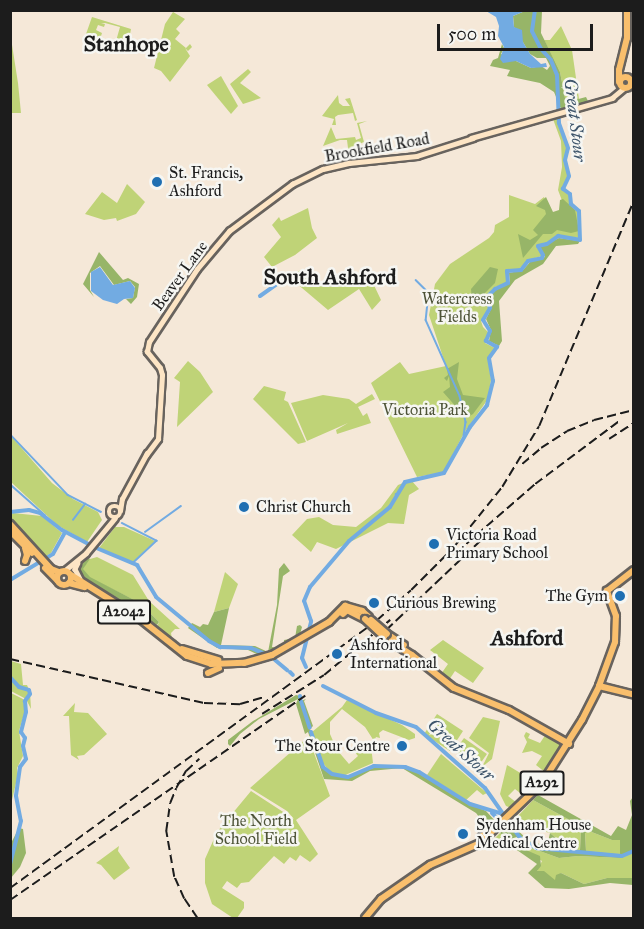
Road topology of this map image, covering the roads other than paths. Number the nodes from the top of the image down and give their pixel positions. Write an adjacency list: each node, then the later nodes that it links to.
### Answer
1 (627, 10): 2 (main road)
2 (626, 85): 3 (main road, Brookfield Road)
3 (242, 220): 4 (main road, Beaver Lane)
4 (123, 499): 5 (main road); 6 (main road)
5 (114, 507): 6 (main road); 7 (main road)
6 (120, 511): 8 (main road)
7 (110, 514): 8 (main road); 9 (main road)
8 (115, 518): 9 (main road)
9 (109, 524): 13 (main road)
10 (10, 525): 15 (main road, A2042)
11 (10, 531): 12 (main road, A2042)
12 (16, 538): 14 (main road); 15 (main road, A2042)
13 (79, 560): 18 (main road); 21 (main road)
14 (25, 561)
15 (42, 562): 18 (main road, A2042); 19 (main road, A2042)
16 (633, 566): 22 (main road)
17 (633, 570): 22 (main road)
18 (66, 573): 19 (main road); 20 (main road); 21 (main road, A2042)
19 (57, 580): 20 (main road)
20 (69, 583): 24 (main road, A2042)
21 (85, 583): 23 (main road, A2042)
22 (605, 590): 26 (main road, A292)
23 (258, 661): 24 (main road, A2042); 28 (main road, A2042, bridge)
24 (219, 668): 25 (main road, A2042)
25 (208, 673)
26 (600, 684): 27 (main road); 28 (main road, A292)
27 (633, 695)
28 (568, 744): 29 (main road, A292)
29 (365, 918)

